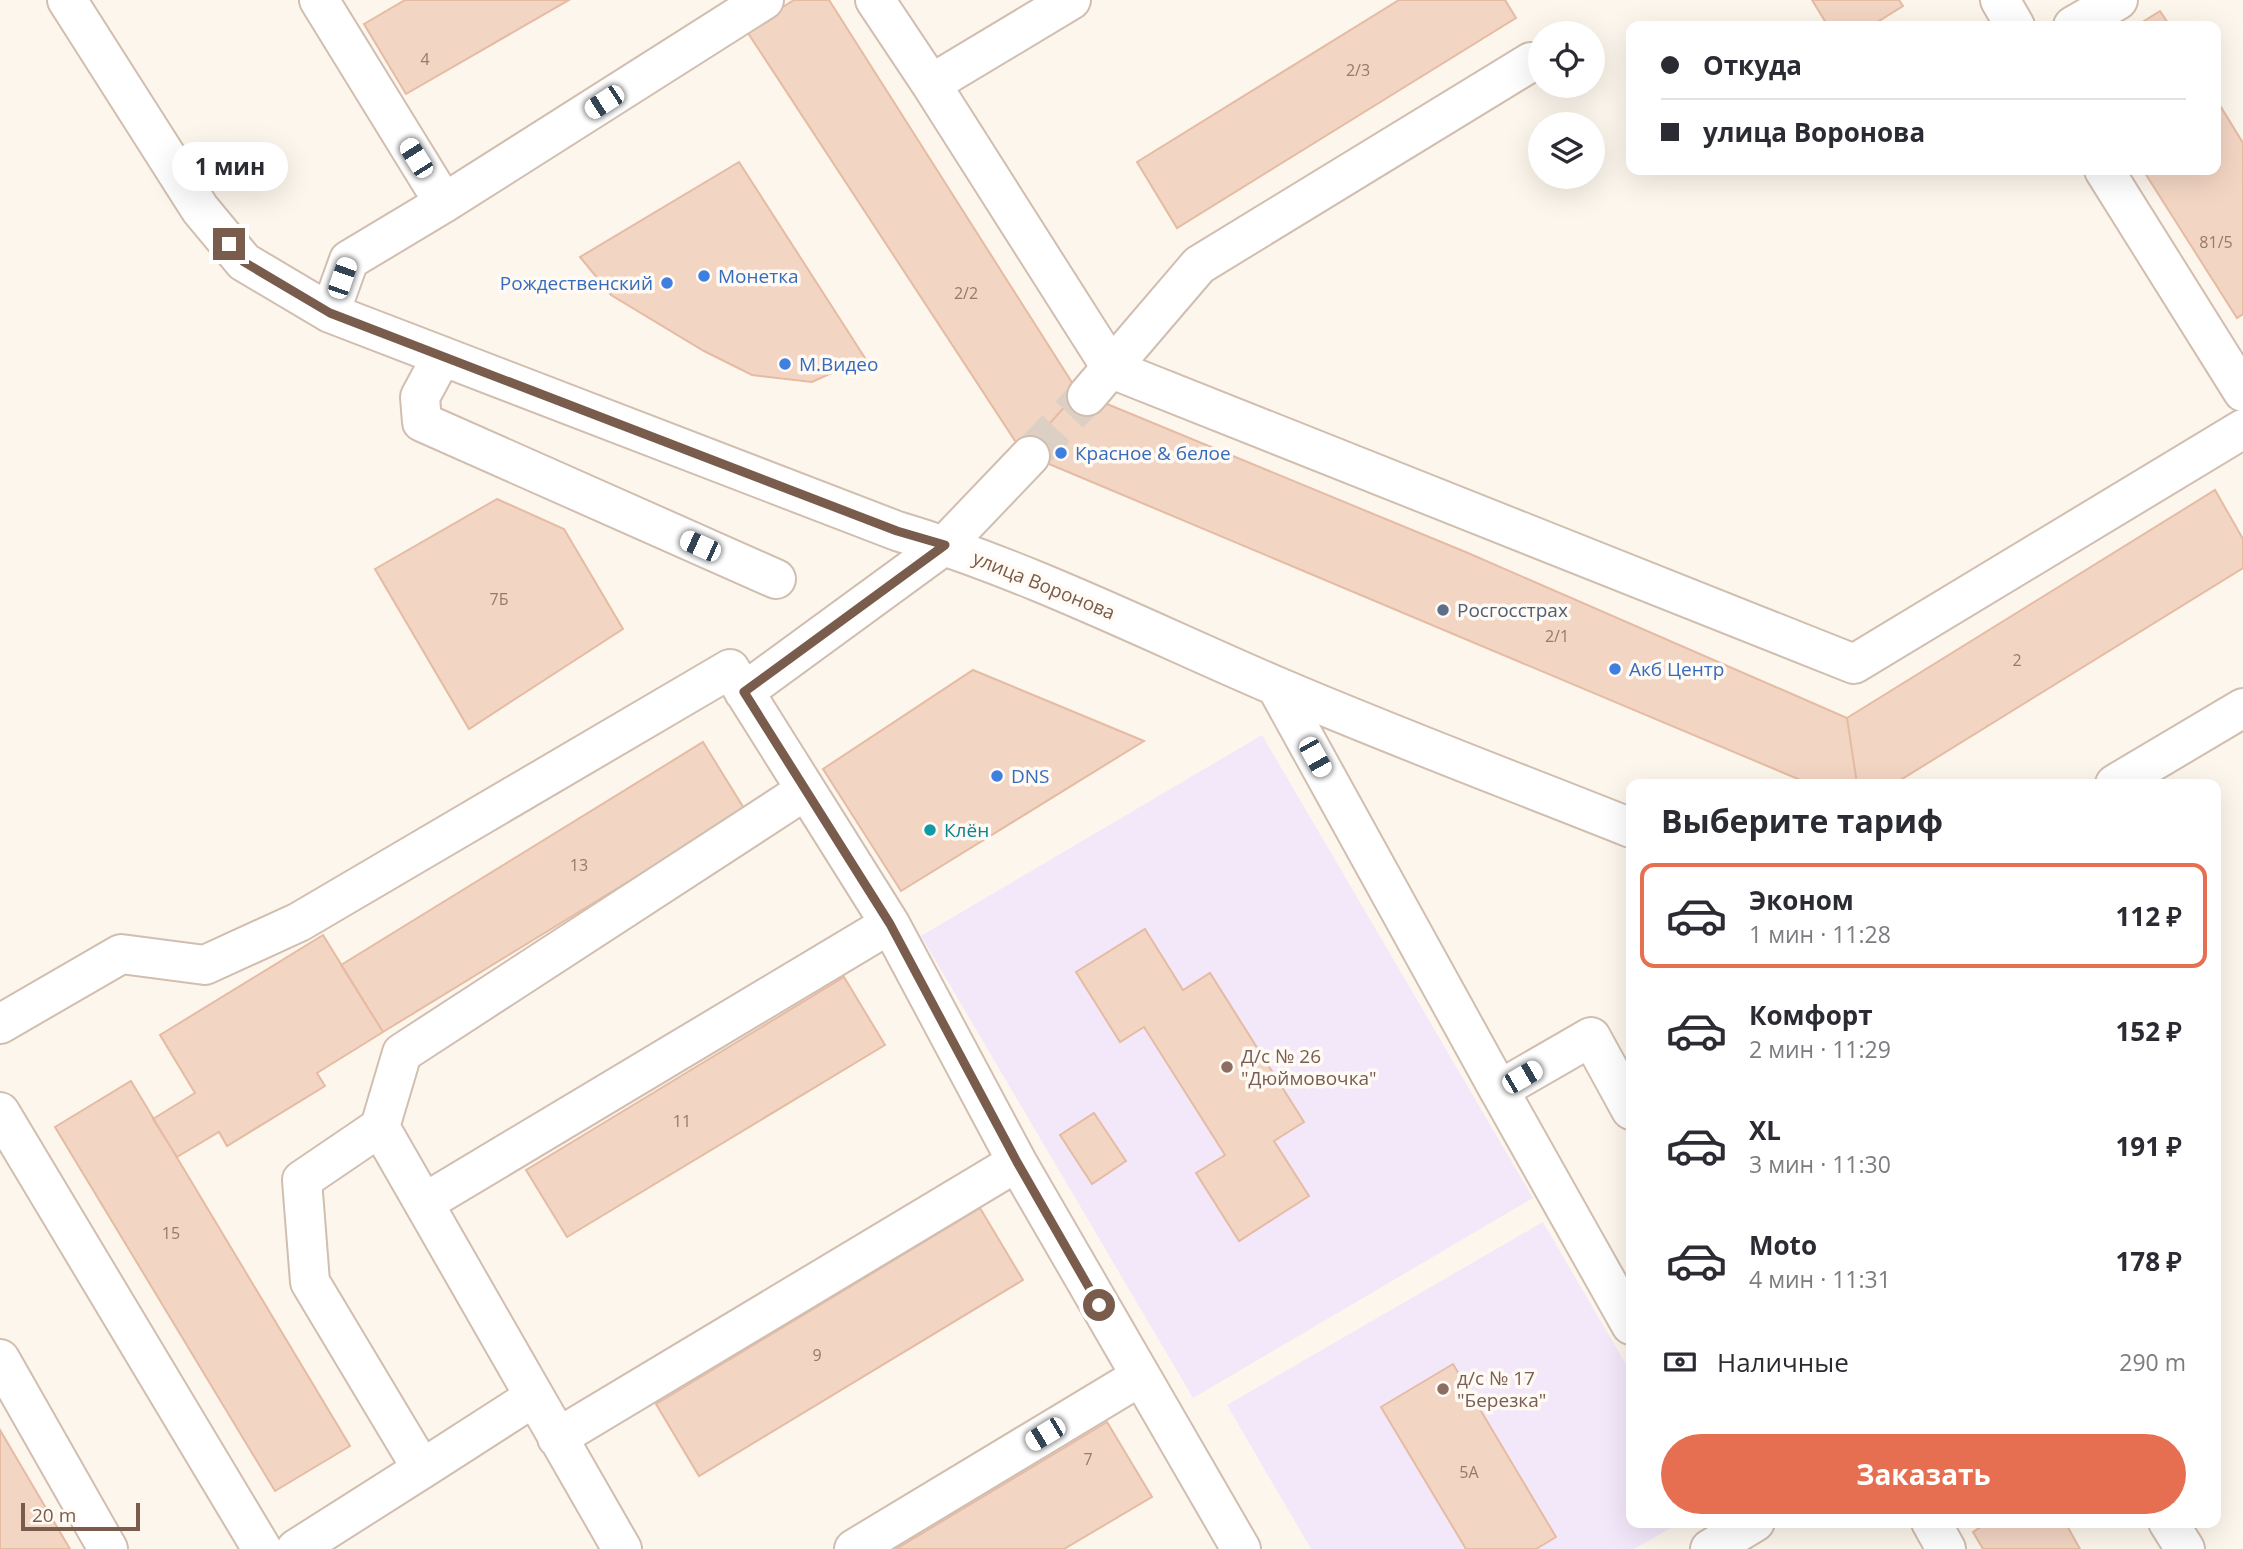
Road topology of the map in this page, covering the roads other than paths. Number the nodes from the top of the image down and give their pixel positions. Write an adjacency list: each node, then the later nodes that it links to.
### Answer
1 (67, 0): 14 (street, улица Воронова)
2 (319, 0): 13 (street)
3 (764, 0): 13 (street)
4 (875, 0): 11 (street)
5 (1071, 0): 11 (street)
6 (2000, 0): 8 (street)
7 (2118, 0): 9 (street)
8 (2012, 21)
9 (2082, 21)
10 (1528, 64): 16 (street)
11 (931, 83): 16 (street)
12 (2107, 175): 17 (street)
13 (444, 203): 14 (street)
14 (330, 313): 15 (street, улица Воронова)
15 (442, 356): 20 (street, улица Воронова); 21 (street)
16 (1099, 383): 18 (street)
17 (2243, 392)
18 (2243, 429)
19 (1030, 457): 20 (street)
20 (945, 545): 22 (street, улица Воронова); 23 (street)
21 (776, 579)
22 (1276, 686): 27 (street, улица Воронова); 30 (street)
23 (744, 692): 26 (street); 29 (street)
24 (2243, 708): 25 (street)
25 (2123, 779)
26 (806, 790): 28 (street); 33 (street)
27 (1626, 826)
28 (890, 924): 34 (street); 35 (street)
29 (0, 1024)
30 (1499, 1090): 31 (street); 36 (street)
31 (1626, 1101)
32 (0, 1112): 46 (street)
33 (380, 1127): 35 (street); 41 (street)
34 (1017, 1162): 38 (street); 40 (street)
35 (424, 1203): 39 (street)
36 (1626, 1316)
37 (0, 1359): 45 (street)
38 (1141, 1376): 49 (street); 50 (street)
39 (534, 1397): 40 (street); 41 (street)
40 (557, 1438): 48 (street)
41 (422, 1469): 47 (street)
42 (1742, 1528): 51 (street)
43 (1934, 1528): 52 (street)
44 (2172, 1528): 53 (street)
45 (108, 1549)
46 (261, 1549)
47 (296, 1549)
48 (622, 1549)
49 (854, 1549)
50 (1241, 1549)
51 (1710, 1549)
52 (1946, 1549)
53 (2185, 1549)

